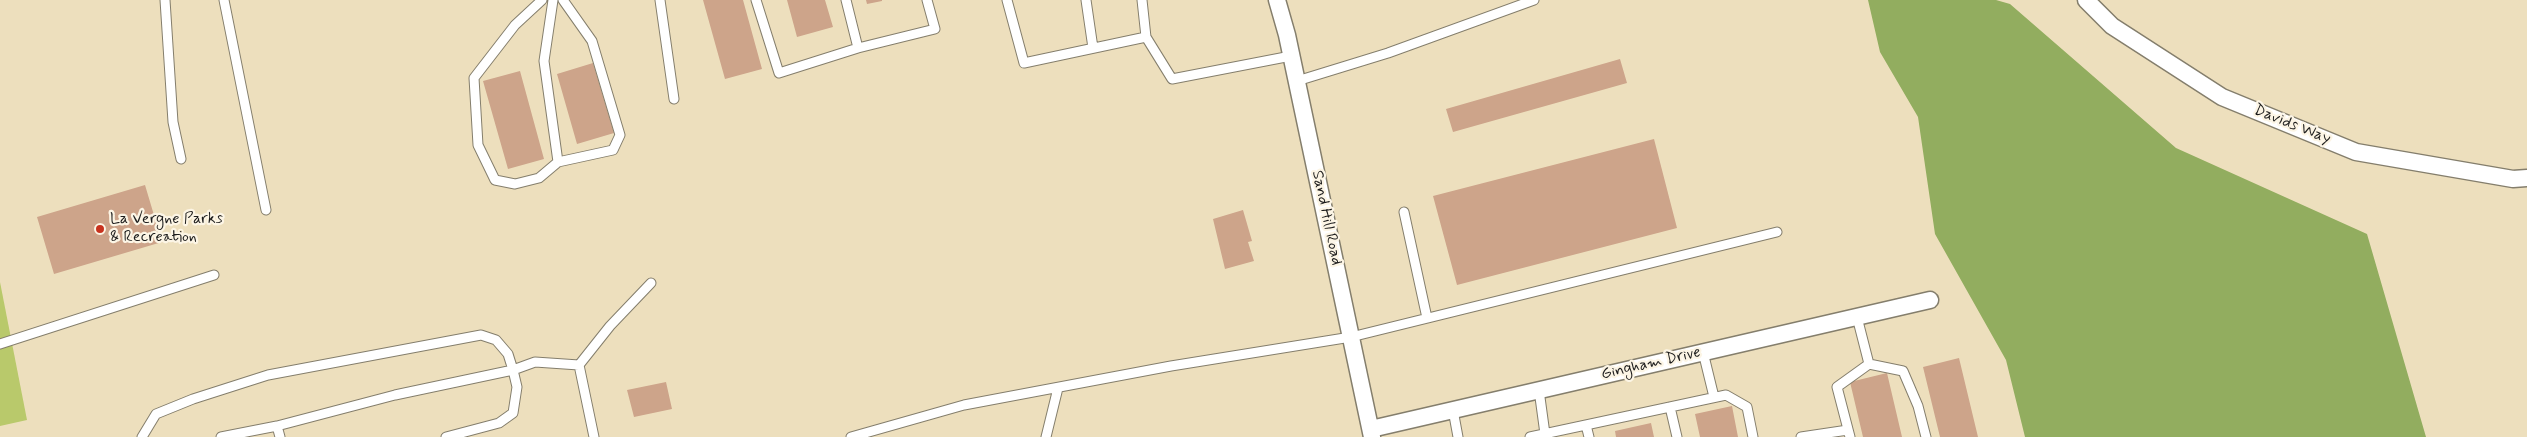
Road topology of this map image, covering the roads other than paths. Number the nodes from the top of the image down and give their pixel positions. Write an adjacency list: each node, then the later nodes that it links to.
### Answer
1 (166, 0): 22 (lane)
2 (224, 0): 25 (lane)
3 (542, 0): 23 (lane)
4 (553, 0): 23 (lane)
5 (563, 0): 23 (lane)
6 (660, 0): 21 (lane)
7 (756, 0): 17 (lane)
8 (846, 0): 17 (lane)
9 (927, 0): 17 (lane)
10 (1007, 0): 18 (lane)
11 (1086, 0): 18 (lane)
12 (1142, 0): 16 (lane)
13 (1277, 0): 19 (street, Sand Hill Road)
14 (1534, 0): 20 (lane)
15 (2086, 0): 24 (street, Davids Way)
16 (1146, 37): 18 (lane); 19 (lane)
17 (858, 48)
18 (1093, 48)
19 (1291, 56): 20 (street, Sand Hill Road)
20 (1296, 81): 33 (street, Sand Hill Road)
21 (674, 99)
22 (181, 159)
23 (558, 162)
24 (2527, 178)
25 (266, 210)
26 (1404, 212): 32 (lane)
27 (1778, 232): 32 (lane)
28 (214, 275): 34 (lane)
29 (651, 283): 37 (lane)
30 (1930, 300): 31 (street, Gingham Drive)
31 (1857, 317): 35 (street, Gingham Drive); 36 (lane)
32 (1427, 318): 33 (lane)
33 (1351, 337): 39 (lane); 46 (street, Sand Hill Road)
34 (0, 344)
35 (1703, 352): 40 (street, Gingham Drive); 41 (lane)
36 (1869, 364): 48 (lane); 62 (lane)
37 (579, 365): 38 (lane); 53 (lane)
38 (513, 370): 45 (lane); 49 (lane); 52 (lane)
39 (1058, 388): 54 (lane); 55 (lane)
40 (1539, 390): 43 (street, Gingham Drive); 47 (lane)
41 (1714, 398): 42 (lane); 60 (lane)
42 (1670, 407): 44 (lane); 59 (lane)
43 (1453, 410): 46 (street, Gingham Drive); 56 (lane)
44 (1586, 425): 47 (lane); 58 (lane)
45 (277, 426): 50 (lane); 51 (lane)
46 (1372, 433)
47 (1545, 434): 57 (lane)
48 (1849, 434): 61 (lane)
49 (142, 437)
50 (220, 437)
51 (280, 437)
52 (446, 437)
53 (594, 437)
54 (852, 437)
55 (1046, 437)
56 (1458, 437)
57 (1530, 437)
58 (1589, 437)
59 (1677, 437)
60 (1753, 437)
61 (1801, 437)
62 (1926, 437)

